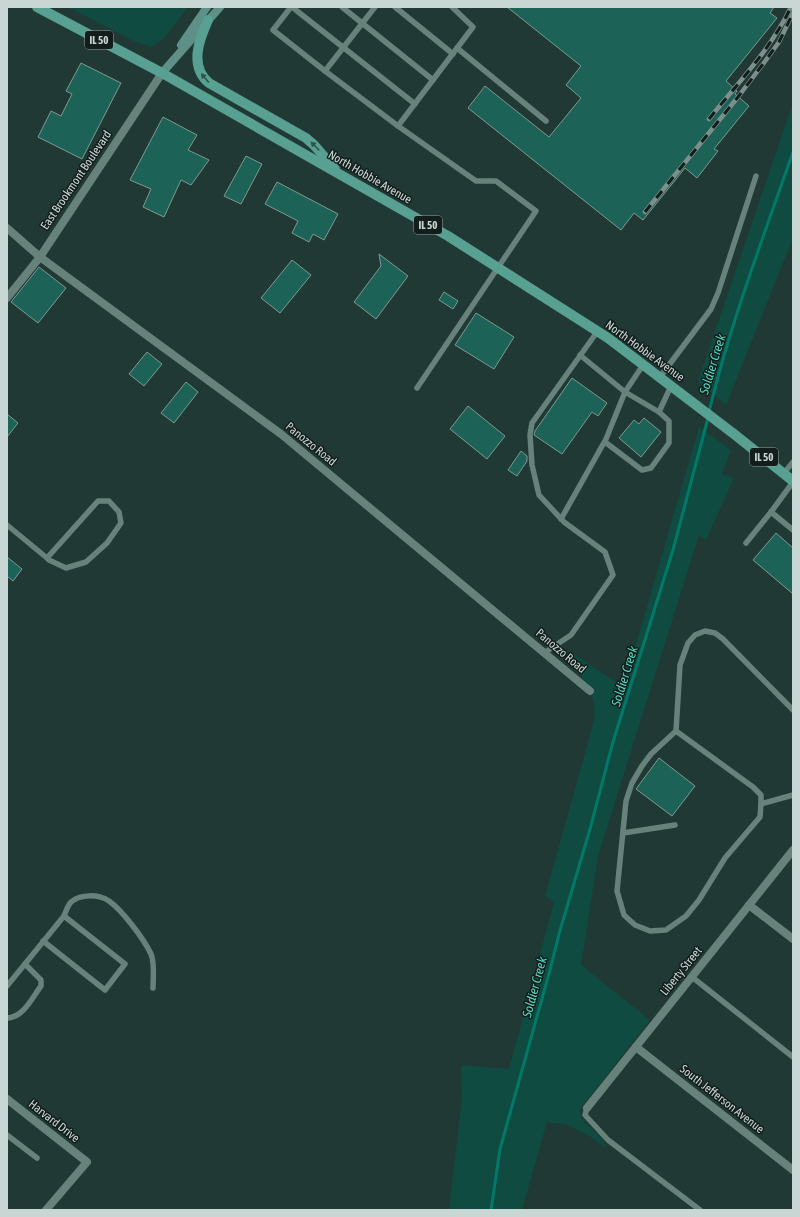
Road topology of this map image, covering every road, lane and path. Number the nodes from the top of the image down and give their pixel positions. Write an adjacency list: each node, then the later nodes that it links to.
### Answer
1 (37, 7): 15 (main road, North Hobbie Avenue / IL 50)
2 (207, 7): 15 (main road, East Brookmont Boulevard)
3 (220, 7): 9 (main road, East Brookmont Boulevard)
4 (291, 7): 11 (lane); 14 (lane)
5 (342, 7): 10 (lane)
6 (375, 7): 10 (lane)
7 (396, 7): 13 (lane)
8 (452, 7): 12 (lane)
9 (208, 20): 15 (main road, East Brookmont Boulevard); 20 (main road, one-way to 9)
10 (362, 23): 11 (lane); 16 (lane)
11 (343, 47): 14 (lane); 17 (lane)
12 (457, 48): 13 (lane); 18 (lane)
13 (453, 54): 16 (lane)
14 (325, 71): 19 (lane)
15 (162, 73): 20 (main road, North Hobbie Avenue / IL 50); 23 (street, East Brookmont Boulevard)
16 (433, 80): 17 (lane)
17 (415, 104): 19 (lane)
18 (546, 121)
19 (398, 126): 24 (lane)
20 (341, 175): 24 (main road, North Hobbie Avenue / IL 50)
21 (756, 176): 29 (lane)
22 (7, 228): 23 (street, Panozzo Road)
23 (40, 257): 25 (street, East Brookmont Boulevard); 44 (street, Panozzo Road)
24 (499, 268): 26 (main road, North Hobbie Avenue / IL 50); 31 (lane)
25 (7, 298)
26 (597, 332): 27 (lane); 28 (main road, North Hobbie Avenue / IL 50)
27 (580, 355): 32 (lane); 39 (lane)
28 (643, 365): 29 (main road, North Hobbie Avenue / IL 50); 32 (lane)
29 (660, 377): 30 (main road, North Hobbie Avenue / IL 50)
30 (671, 386): 33 (lane); 36 (main road, North Hobbie Avenue / IL 50)
31 (417, 388)
32 (625, 392): 33 (lane); 34 (lane)
33 (659, 412): 34 (lane)
34 (605, 442): 39 (lane)
35 (793, 462): 36 (lane)
36 (784, 473): 37 (main road, IL 50)
37 (793, 481): 38 (lane)
38 (771, 512): 41 (lane); 42 (lane)
39 (561, 519): 44 (lane)
40 (7, 525): 43 (lane)
41 (793, 530)
42 (746, 543)
43 (47, 558): 43 (lane)
44 (544, 653): 45 (street, Panozzo Road)
45 (590, 691)
46 (793, 710): 47 (lane)
47 (676, 731): 49 (lane); 51 (lane)
48 (793, 795): 49 (lane)
49 (762, 804): 51 (lane)
50 (675, 825): 51 (lane)
51 (623, 833)
52 (793, 850): 53 (street, Liberty Street)
53 (750, 905): 55 (street); 58 (street, Liberty Street)
54 (64, 916): 56 (lane); 56 (lane); 60 (lane)
55 (793, 940)
56 (43, 941): 57 (lane)
57 (25, 964): 59 (lane); 61 (lane)
58 (692, 977): 62 (street, Liberty Street); 63 (lane)
59 (7, 986)
60 (153, 988)
61 (7, 1018)
62 (636, 1047): 65 (street, Liberty Street); 68 (street, South Jefferson Avenue)
63 (793, 1057)
64 (7, 1099): 69 (street, Harvard Drive)
65 (588, 1108): 70 (lane)
66 (7, 1135): 67 (lane)
67 (36, 1158)
68 (793, 1170)
69 (46, 1210)
70 (700, 1210)

